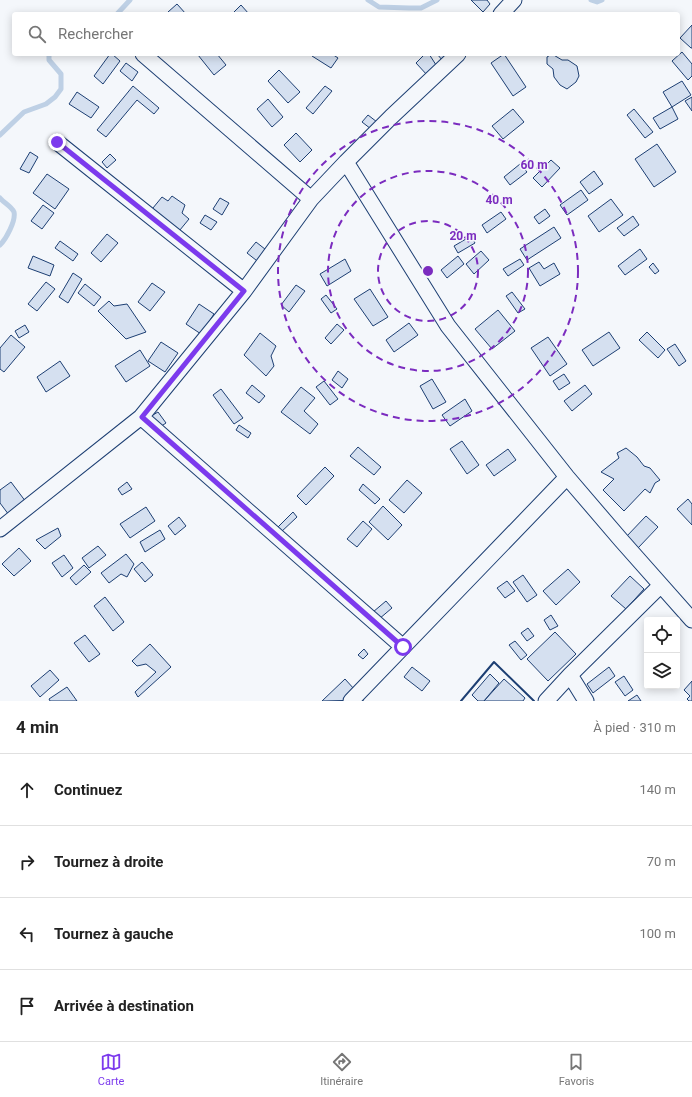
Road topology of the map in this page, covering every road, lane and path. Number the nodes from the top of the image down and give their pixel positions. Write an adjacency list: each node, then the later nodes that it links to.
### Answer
1 (514, 0): 2 (street)
2 (503, 12)
3 (145, 56): 7 (street)
4 (456, 56): 6 (street)
5 (57, 142): 8 (street)
6 (346, 162): 7 (street); 10 (street)
7 (311, 200): 8 (street)
8 (244, 291): 9 (street)
9 (142, 417): 11 (street); 14 (street)
10 (567, 477): 12 (street); 14 (street)
11 (0, 529)
12 (661, 585): 13 (street); 15 (street)
13 (692, 620)
14 (403, 647): 16 (street)
15 (570, 675): 17 (street); 18 (street)
16 (351, 701)
17 (546, 701)
18 (586, 701)

